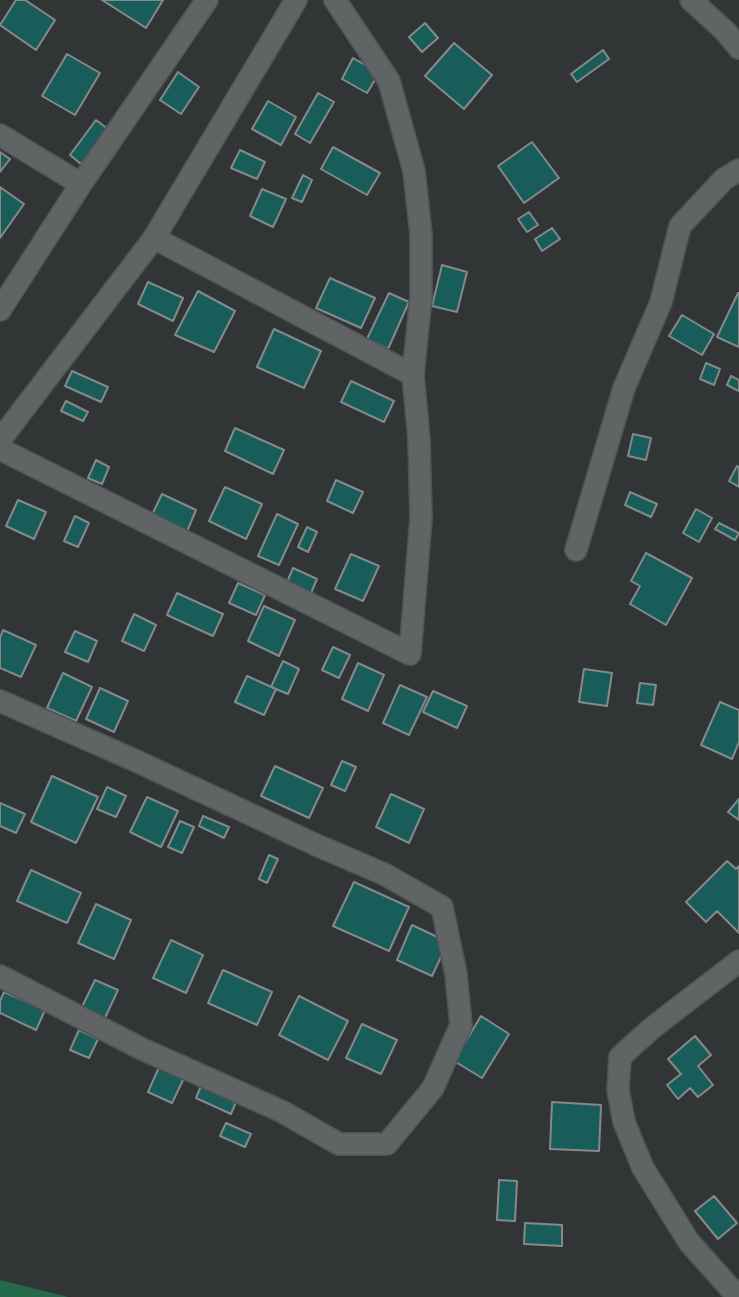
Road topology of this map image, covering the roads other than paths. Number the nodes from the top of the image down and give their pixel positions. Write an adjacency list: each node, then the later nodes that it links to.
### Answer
1 (207, 0): 8 (street)
2 (296, 0): 9 (street)
3 (335, 0): 11 (street)
4 (691, 0): 5 (street)
5 (739, 48)
6 (0, 135): 8 (street)
7 (739, 170): 14 (street)
8 (80, 184): 10 (street)
9 (154, 238): 11 (street); 12 (street)
10 (0, 310)
11 (413, 375): 13 (street)
12 (0, 440)
13 (0, 449)
14 (576, 550)
15 (0, 701): 17 (street)
16 (739, 961): 18 (street)
17 (0, 976)
18 (738, 1297)

